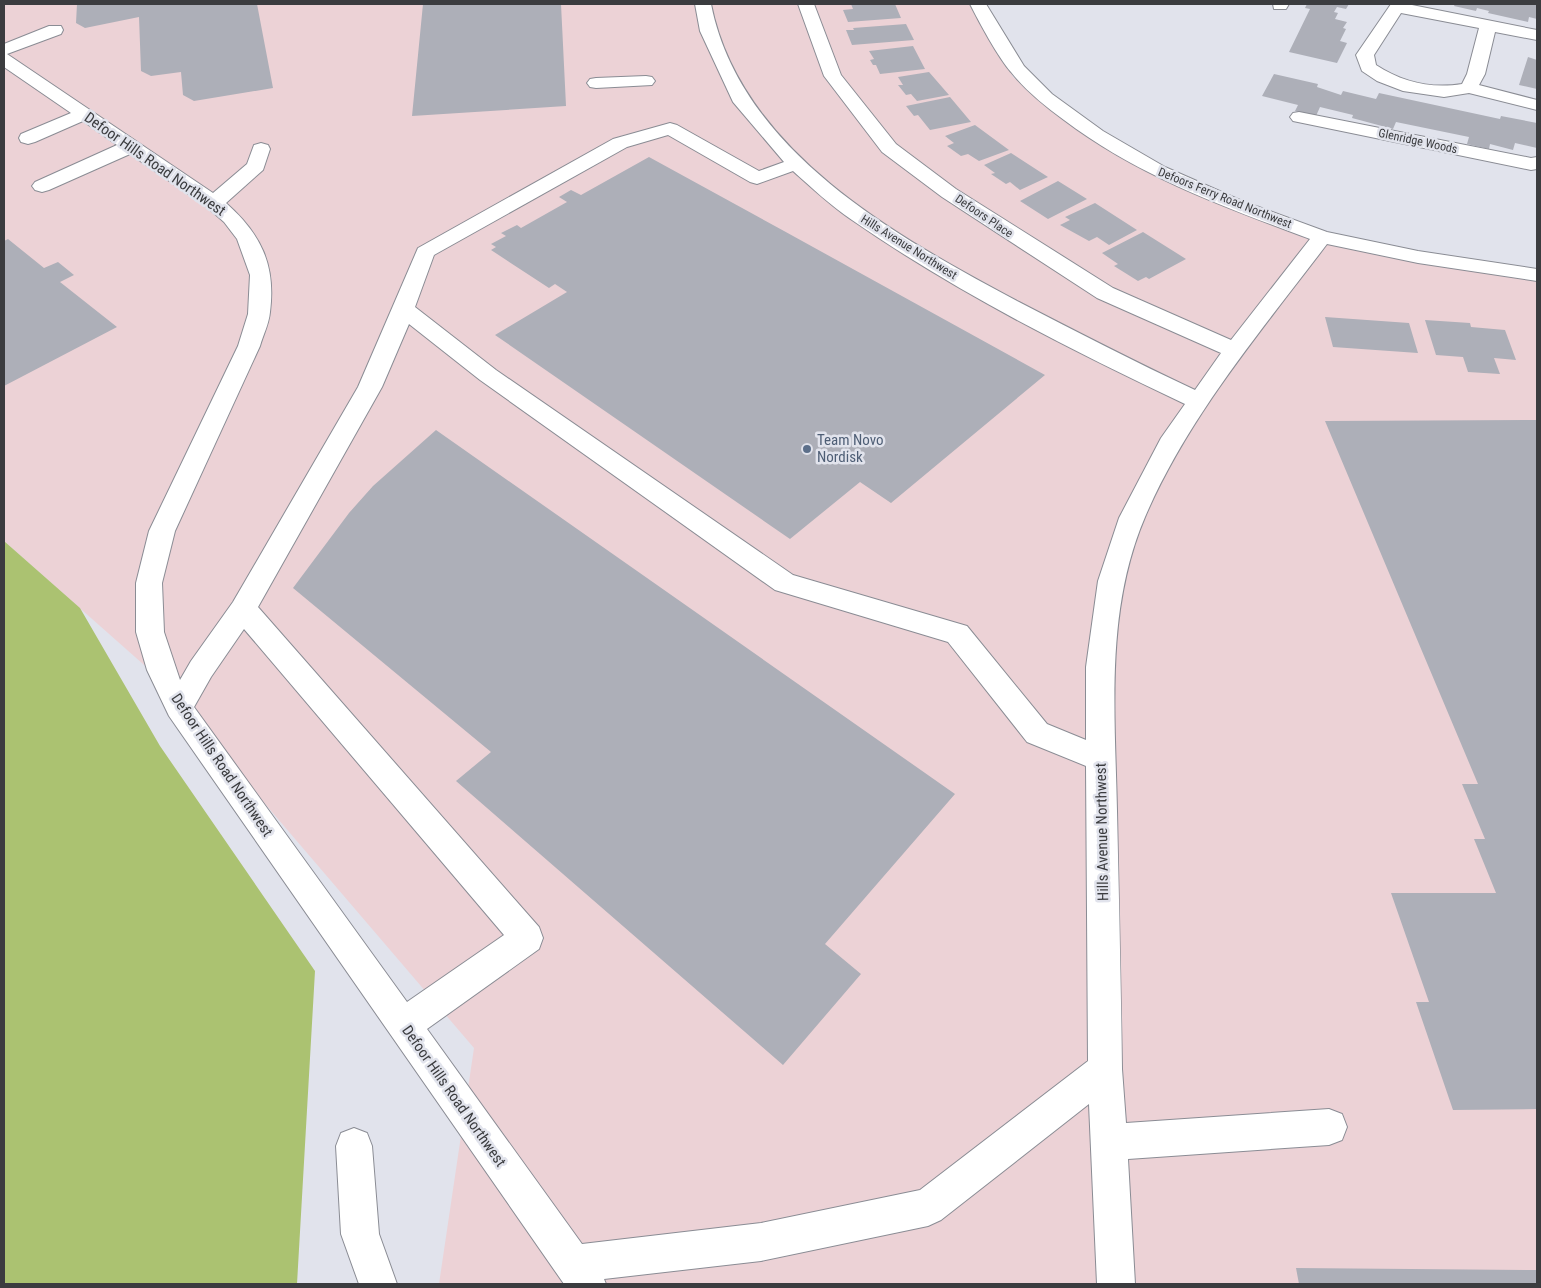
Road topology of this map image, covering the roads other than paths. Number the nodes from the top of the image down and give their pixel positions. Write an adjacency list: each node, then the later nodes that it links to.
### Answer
1 (703, 4): 20 (street, Hills Avenue Northwest)
2 (806, 4): 26 (street, Defoors Place)
3 (978, 4): 23 (street, Defoors Ferry Road Northwest)
4 (1399, 6): 5 (street); 12 (street)
5 (1488, 25): 7 (street); 12 (street)
6 (55, 30): 8 (street)
7 (1537, 35)
8 (4, 50)
9 (4, 59): 14 (street, Defoor Hills Road Northwest)
10 (646, 81): 11 (street)
11 (596, 83)
12 (1470, 88): 13 (street)
13 (1537, 105)
14 (84, 114): 16 (street); 17 (street, Defoor Hills Road Northwest)
15 (1299, 117): 19 (street, Glenridge Woods)
16 (28, 138)
17 (131, 146): 21 (street); 22 (street, Defoor Hills Road Northwest)
18 (261, 149): 22 (street)
19 (1537, 163)
20 (796, 164): 25 (street); 27 (street, Hills Avenue Northwest)
21 (42, 186)
22 (214, 203): 29 (street, Defoor Hills Road Northwest)
23 (1322, 237): 24 (street, Defoors Ferry Road Northwest); 26 (street, Hills Avenue Northwest)
24 (1537, 275)
25 (404, 309): 28 (street); 30 (street)
26 (1235, 350): 27 (street, Hills Avenue Northwest)
27 (1199, 402): 30 (street, Hills Avenue Northwest)
28 (243, 609): 29 (street); 31 (street)
29 (179, 708): 31 (street, Defoor Hills Road Northwest)
30 (1101, 759): 32 (street, Hills Avenue Northwest)
31 (404, 1025): 36 (street, Defoor Hills Road Northwest)
32 (1105, 1069): 34 (street, Hills Avenue Northwest); 36 (street)
33 (1329, 1127): 34 (street)
34 (1108, 1142): 38 (street, Hills Avenue Northwest)
35 (354, 1146): 37 (street)
36 (580, 1274)
37 (378, 1284)
38 (1116, 1284)

